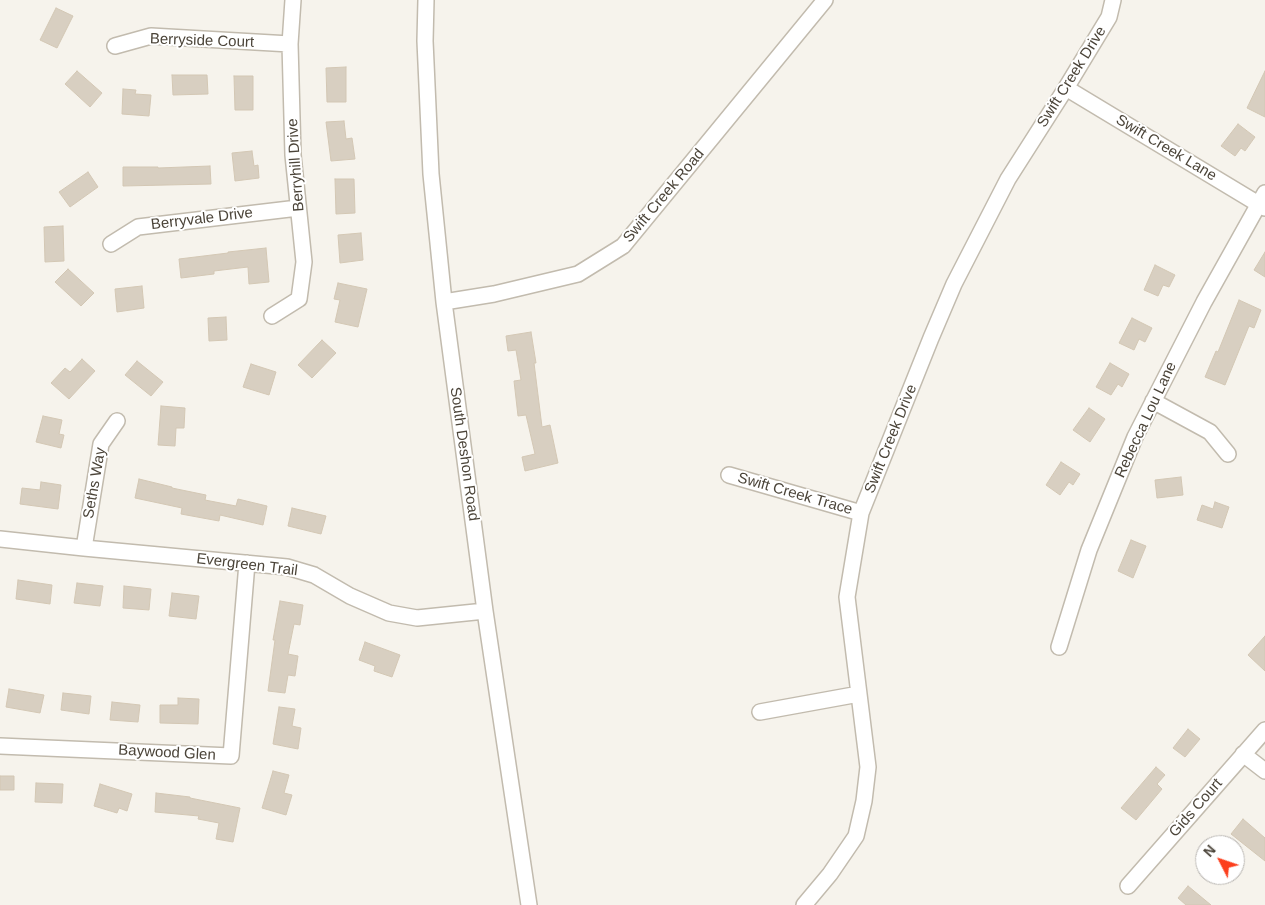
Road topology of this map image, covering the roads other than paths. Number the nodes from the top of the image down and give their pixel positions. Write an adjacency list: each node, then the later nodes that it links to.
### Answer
1 (293, 0): 5 (street, Berryhill Drive)
2 (426, 0): 11 (street, South Deshon Road)
3 (825, 0): 11 (street, Swift Creek Road)
4 (1113, 0): 7 (street, Swift Creek Drive)
5 (290, 44): 6 (street, Berryside Court); 9 (street, Berryhill Drive)
6 (115, 46)
7 (1066, 88): 8 (street, Swift Creek Lane); 17 (street, Swift Creek Drive)
8 (1263, 202): 13 (street, Rebecca Lou Lane)
9 (298, 208): 10 (street, Berryvale Drive); 12 (street, Berryhill Drive)
10 (111, 244)
11 (444, 302): 21 (street, South Deshon Road)
12 (272, 316)
13 (1153, 401): 15 (street); 22 (street, Rebecca Lou Lane)
14 (117, 422): 19 (street, Seths Way)
15 (1228, 454)
16 (729, 475): 17 (street, Swift Creek Trace)
17 (861, 513): 23 (street, Swift Creek Drive)
18 (0, 539): 19 (street, Evergreen Trail)
19 (84, 548): 20 (street, Evergreen Trail)
20 (247, 563): 21 (street, Evergreen Trail); 26 (street, Baywood Glen)
21 (485, 611): 30 (street, South Deshon Road)
22 (1059, 647)
23 (859, 694): 24 (street); 31 (street, Swift Creek Drive)
24 (760, 712)
25 (1265, 730): 27 (street, Gids Court)
26 (0, 746)
27 (1242, 754): 28 (street); 29 (street, Gids Court)
28 (1265, 771)
29 (1128, 886)
30 (529, 905)
31 (804, 905)

